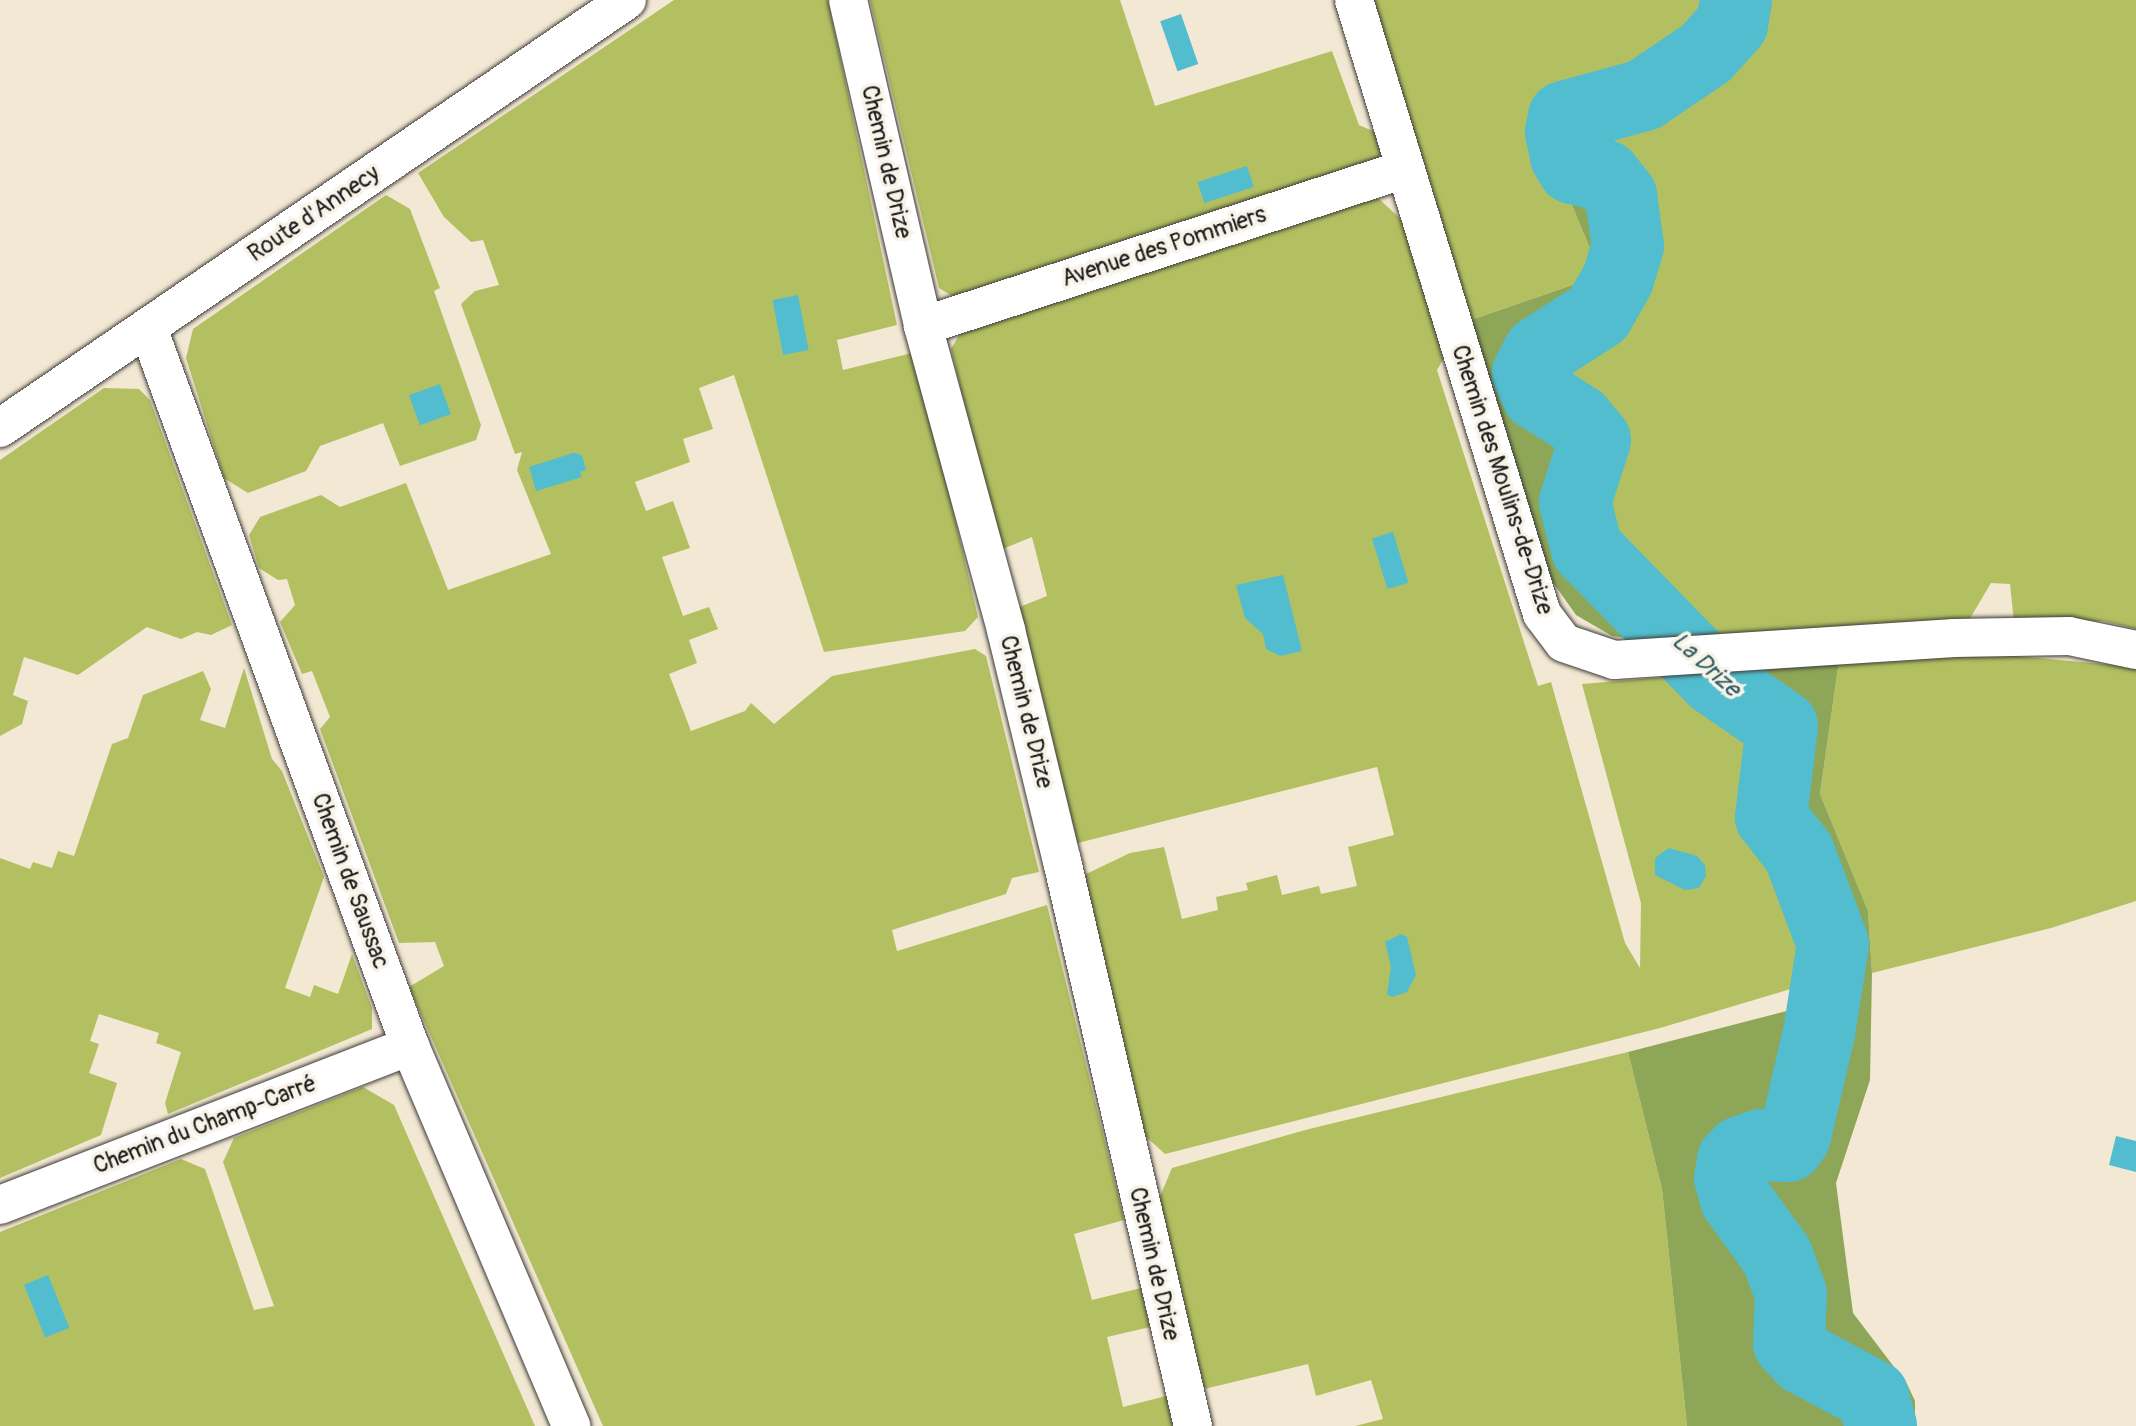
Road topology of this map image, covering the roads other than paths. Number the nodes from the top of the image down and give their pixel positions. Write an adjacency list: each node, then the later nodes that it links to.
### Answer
1 (627, 0): 6 (street, Route d'Annecy)
2 (848, 0): 5 (street, Chemin de Drize)
3 (1354, 0): 4 (street, Chemin des Moulins-de-Drize)
4 (1405, 169): 5 (street, Avenue des Pommiers); 8 (street, Chemin des Moulins-de-Drize)
5 (923, 326): 12 (street, Chemin de Drize)
6 (148, 328): 7 (street, Route d'Annecy); 9 (street, Chemin de Saussac)
7 (0, 428)
8 (2136, 650)
9 (410, 1046): 10 (street, Chemin du Champ-Carré); 11 (street, Chemin de Saussac)
10 (0, 1205)
11 (572, 1426)
12 (1193, 1426)

